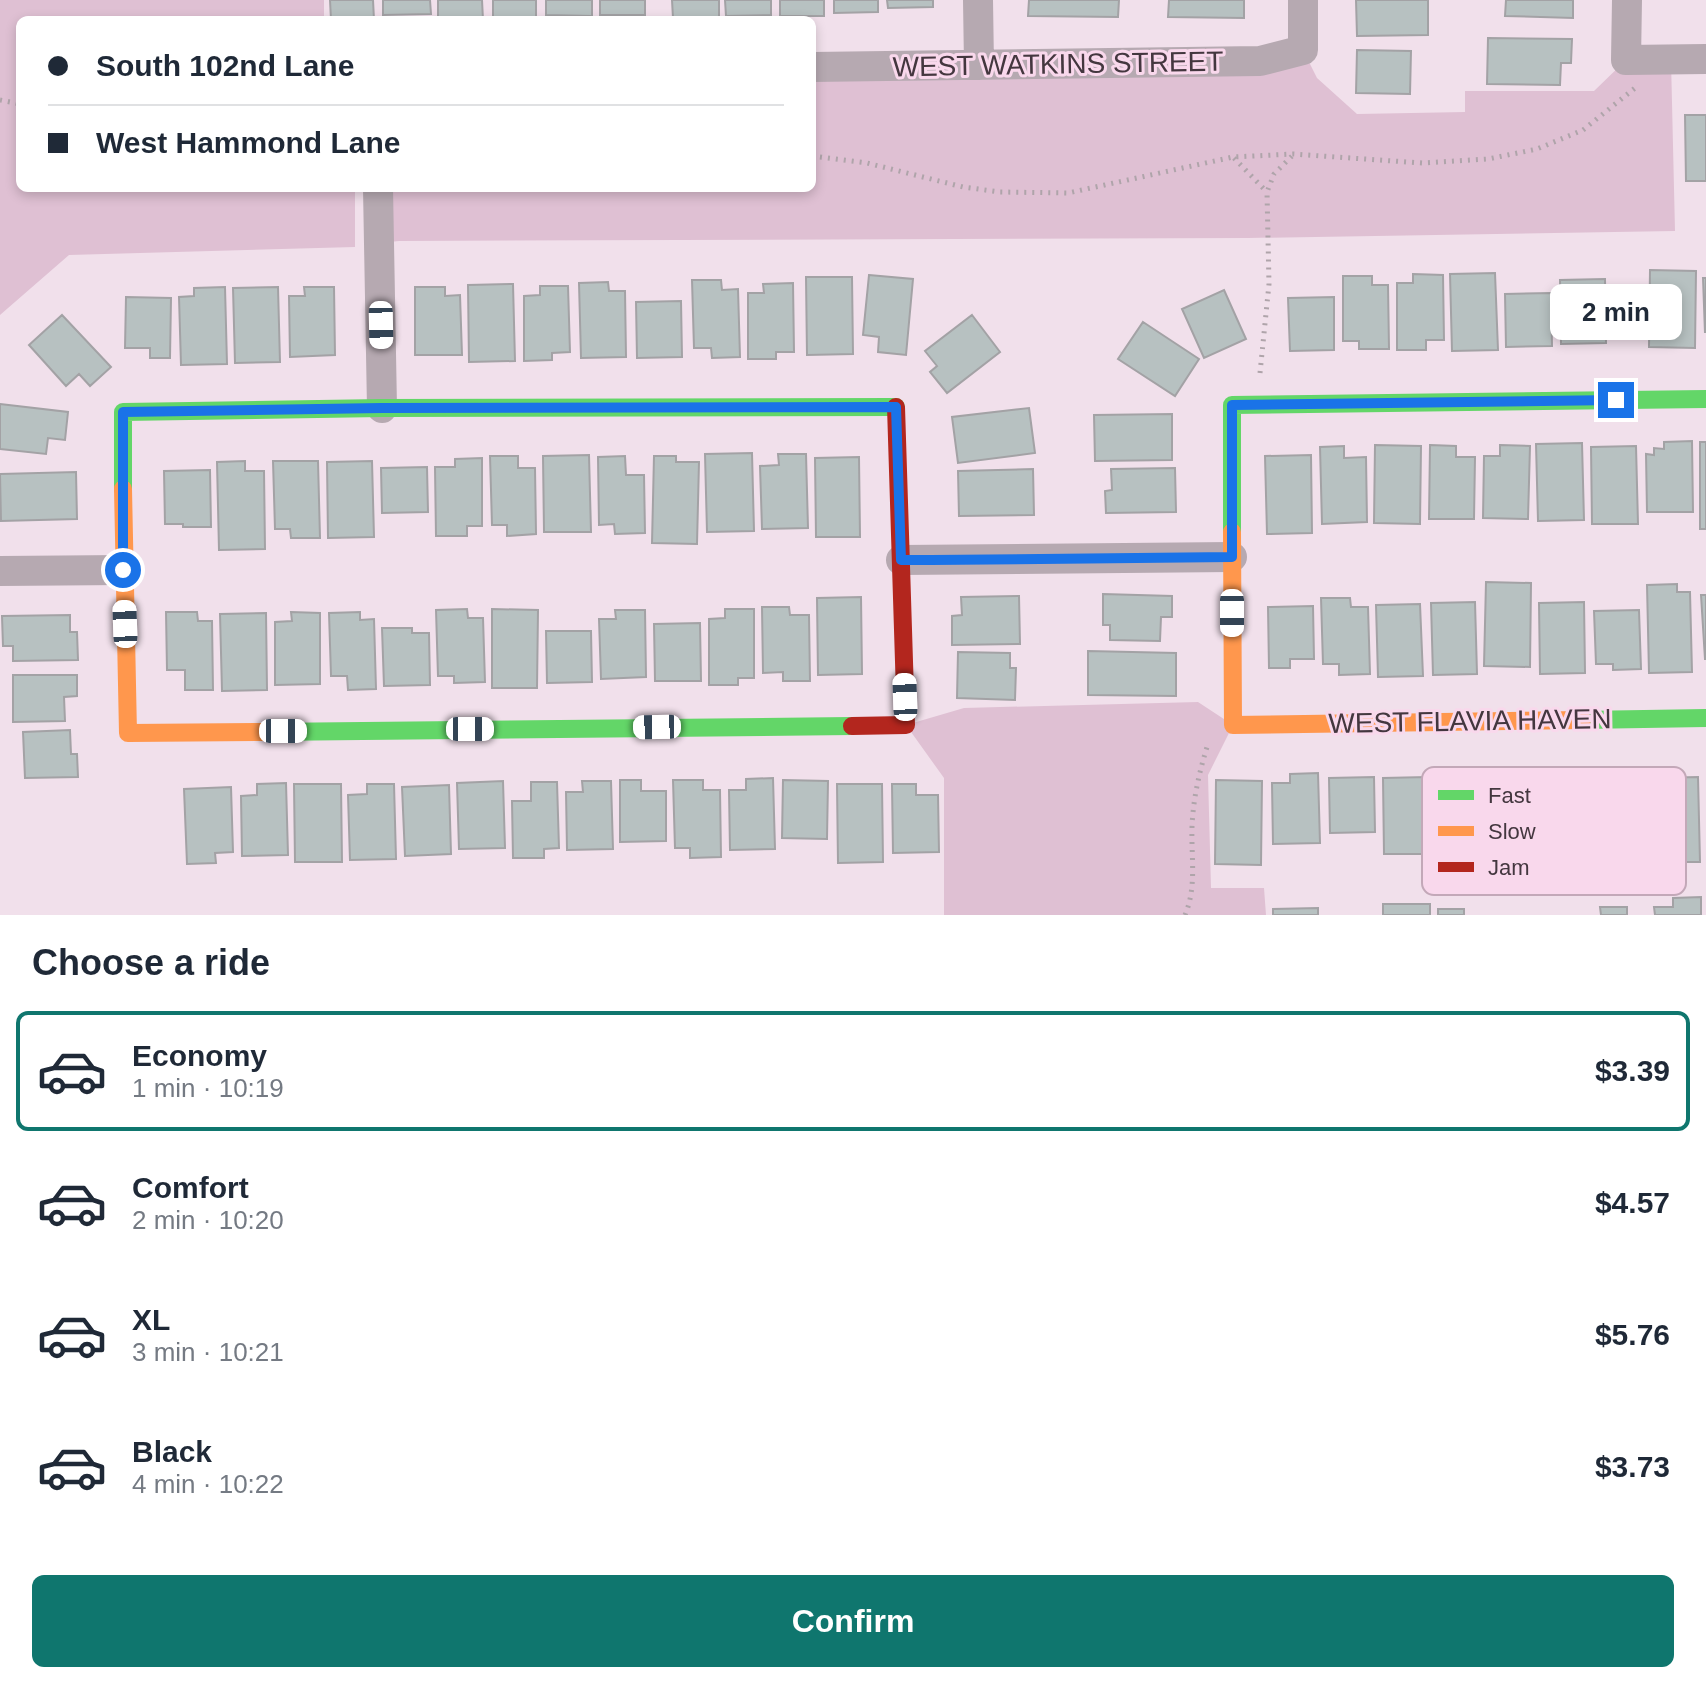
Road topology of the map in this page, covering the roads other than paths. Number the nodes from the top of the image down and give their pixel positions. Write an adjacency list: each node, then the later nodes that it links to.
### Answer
1 (978, 0): 5 (street)
2 (1303, 0): 5 (street, WEST WATKINS STREET)
3 (1627, 0): 4 (street)
4 (1706, 59)
5 (979, 65): 6 (street, WEST WATKINS STREET)
6 (816, 67)
7 (378, 192): 9 (street)
8 (1706, 399): 10 (street)
9 (382, 408): 11 (street); 12 (street)
10 (1232, 557): 11 (street); 14 (street, WEST FLAVIA HAVEN)
11 (901, 560): 12 (street)
12 (123, 570): 13 (street)
13 (0, 571)
14 (1706, 718)

